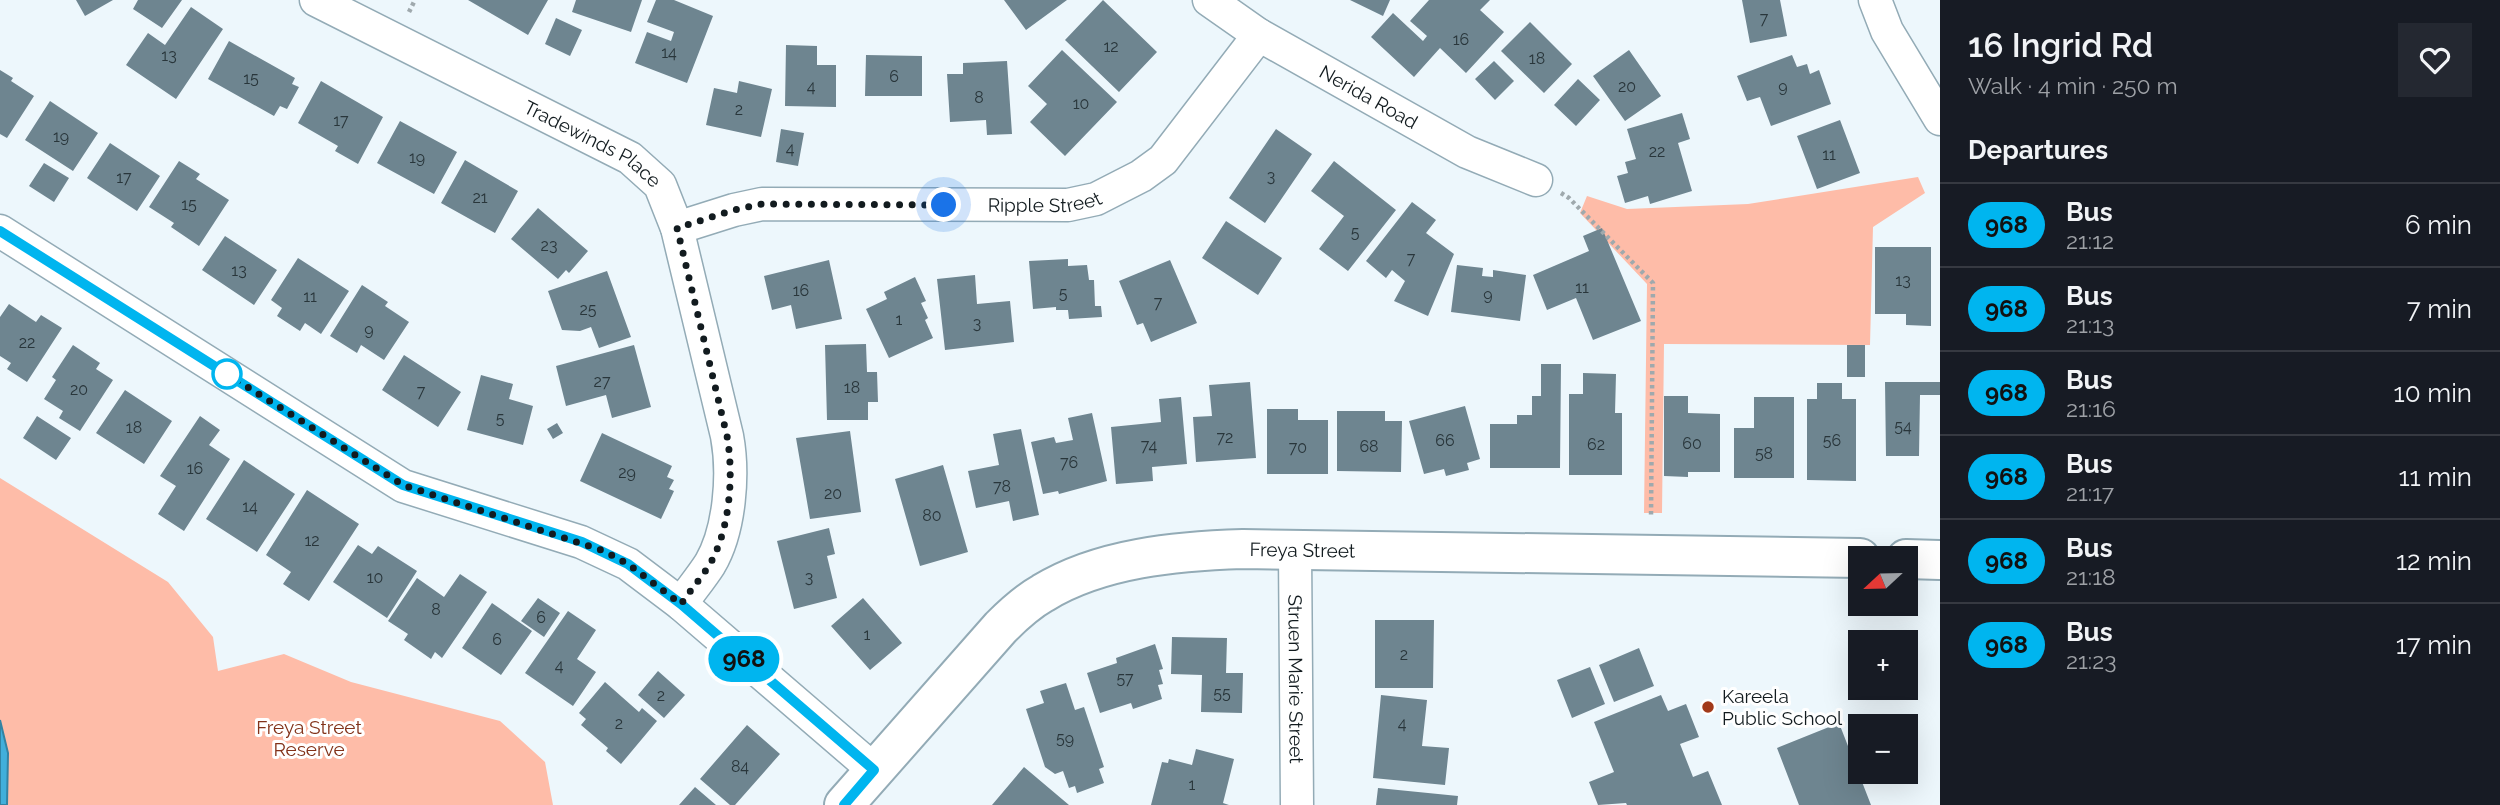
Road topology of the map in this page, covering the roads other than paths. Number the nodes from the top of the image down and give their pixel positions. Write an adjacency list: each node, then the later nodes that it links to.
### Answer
1 (316, 0): 7 (street, Tradewinds Place)
2 (1209, 0): 4 (street, Nerida Road)
3 (1875, 0): 5 (street)
4 (1259, 35): 6 (street, Nerida Road); 7 (street, Ripple Street)
5 (1940, 119)
6 (1536, 180)
7 (677, 228): 13 (street, Tradewinds Place)
8 (0, 231): 13 (street)
9 (1295, 551): 10 (street, Freya Street); 14 (street, Freya Street); 16 (street, Struen Marie Street)
10 (1848, 558)
11 (1918, 559): 12 (street)
12 (1940, 560)
13 (681, 604): 14 (street)
14 (874, 770): 15 (street, Freya Street)
15 (844, 805)
16 (1297, 805)

